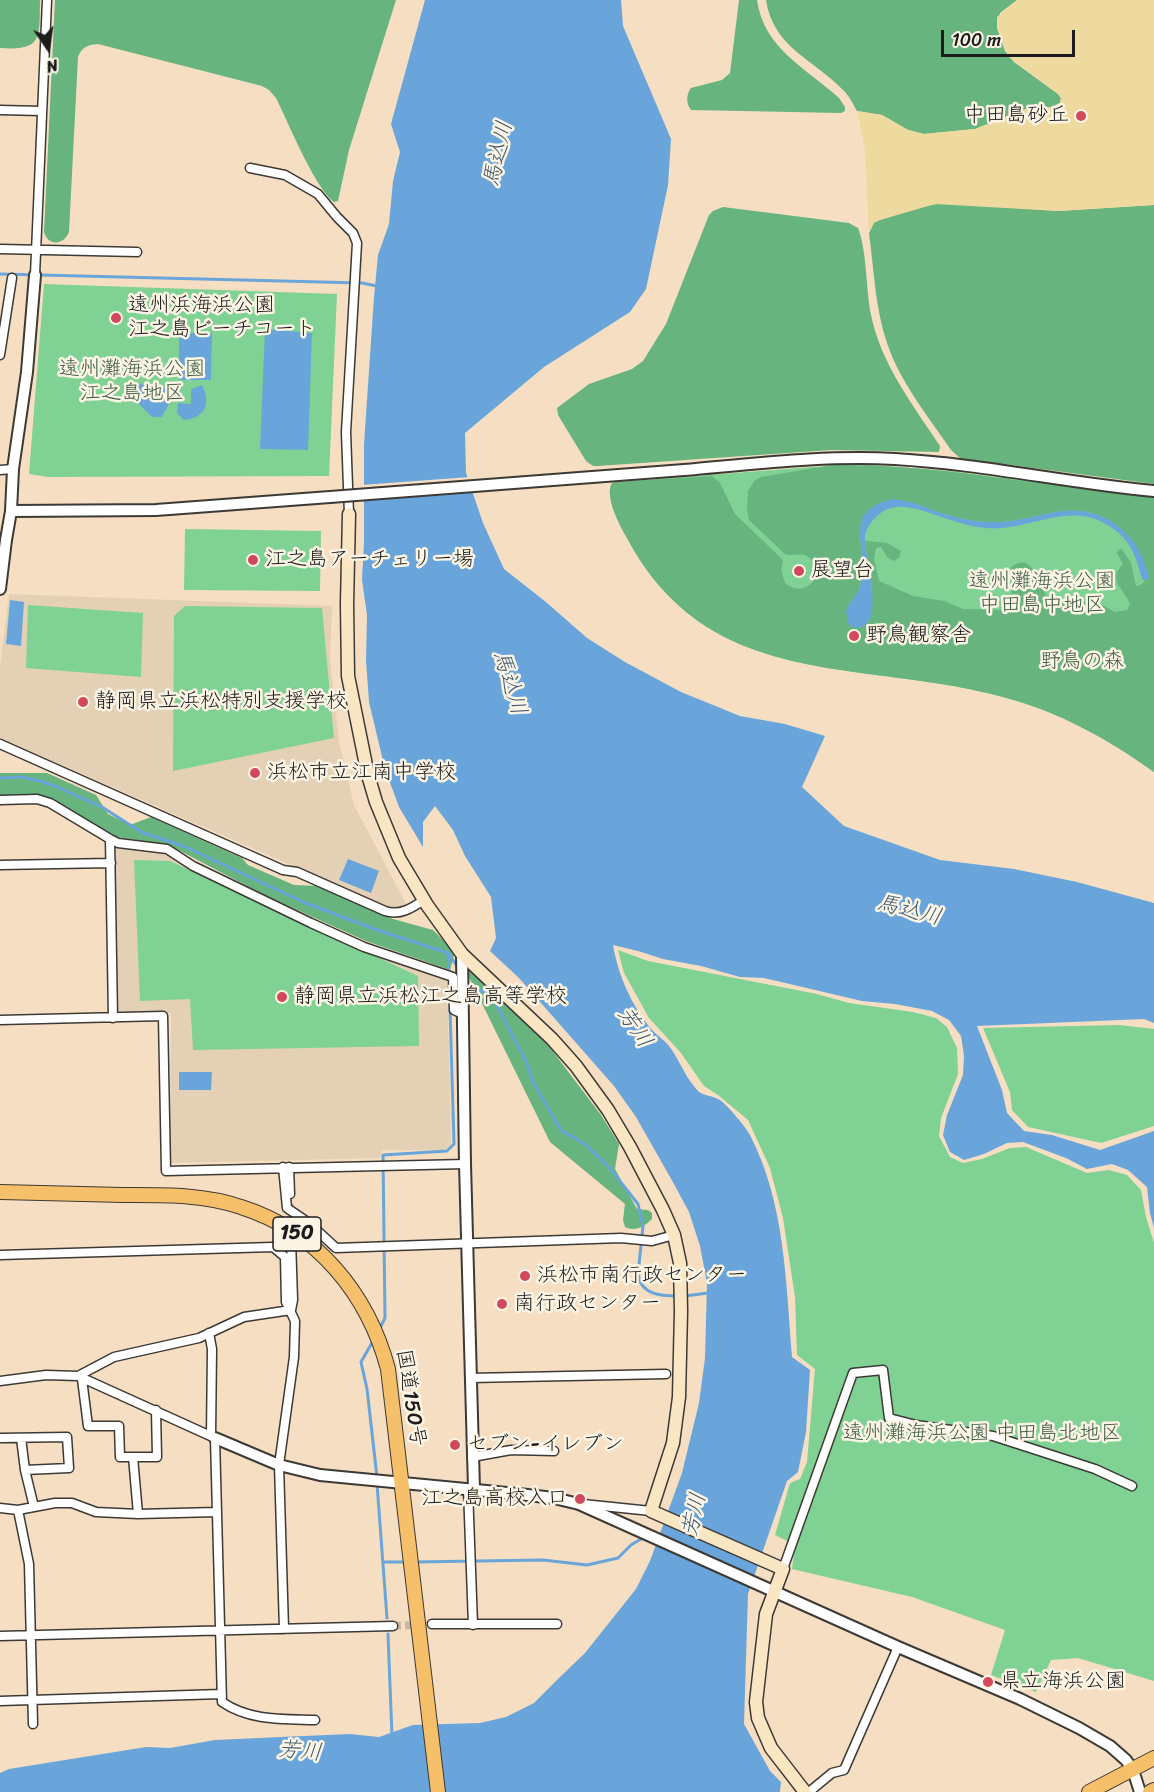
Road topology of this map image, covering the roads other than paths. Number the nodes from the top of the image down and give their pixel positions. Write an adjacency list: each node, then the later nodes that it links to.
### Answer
1 (47, 0): 3 (street)
2 (0, 110): 3 (street)
3 (42, 111): 7 (street)
4 (250, 168): 15 (street)
5 (0, 249): 7 (street)
6 (137, 252): 7 (street)
7 (38, 253): 8 (street)
8 (35, 275): 11 (street)
9 (12, 278): 10 (street)
10 (0, 355)
11 (13, 469): 12 (street); 14 (street)
12 (0, 470)
13 (1154, 491): 14 (street, bridge)
14 (11, 511): 16 (street)
15 (349, 514): 22 (main road)
16 (0, 589)
17 (0, 744): 22 (street)
18 (0, 800): 19 (street)
19 (110, 839): 20 (street); 24 (street)
20 (111, 863): 21 (street); 25 (street)
21 (0, 865)
22 (424, 900): 23 (main road)
23 (462, 954): 24 (street); 31 (main road)
24 (463, 1014): 27 (street)
25 (113, 1018): 26 (street); 28 (street)
26 (0, 1020)
27 (465, 1164): 28 (street); 33 (street)
28 (286, 1167): 30 (street); 33 (street)
29 (0, 1192): 50 (highway, 国道150号 / 150)
30 (290, 1204)
31 (674, 1235): 33 (street); 57 (main road)
32 (291, 1240): 35 (street)
33 (468, 1243): 39 (street)
34 (0, 1255): 35 (street)
35 (291, 1310): 36 (street); 48 (street)
36 (209, 1333): 38 (street); 42 (street)
37 (666, 1374): 39 (street)
38 (80, 1378): 40 (street); 41 (street); 46 (street)
39 (470, 1378): 47 (street)
40 (0, 1381)
41 (156, 1410): 42 (street); 46 (street)
42 (213, 1437): 48 (street); 58 (street)
43 (0, 1438): 44 (street)
44 (21, 1438): 49 (street); 49 (street)
45 (554, 1451): 47 (street)
46 (133, 1457): 59 (street)
47 (472, 1457): 52 (street)
48 (279, 1465): 50 (street); 66 (street)
49 (25, 1470): 54 (street)
50 (401, 1484): 52 (street); 79 (highway, 国道150号 / 150)
51 (1132, 1486): 60 (street)
52 (471, 1489): 53 (street); 64 (street)
53 (579, 1504): 57 (street); 61 (street)
54 (34, 1507): 56 (street); 59 (street)
55 (0, 1508): 56 (street)
56 (18, 1510): 68 (street)
57 (651, 1511): 60 (main road)
58 (216, 1512): 59 (street); 67 (street)
59 (138, 1514)
60 (783, 1569): 61 (main road)
61 (772, 1589): 70 (street); 80 (main road)
62 (432, 1624): 64 (street)
63 (557, 1624): 64 (street)
64 (473, 1625)
65 (393, 1626): 66 (street)
66 (284, 1629): 67 (street)
67 (219, 1631): 68 (street); 71 (street)
68 (32, 1635): 69 (street); 72 (street)
69 (0, 1636)
70 (898, 1647): 77 (street); 80 (street)
71 (222, 1695): 72 (street); 74 (street)
72 (33, 1700): 73 (street); 75 (street)
73 (0, 1701)
74 (315, 1720)
75 (33, 1724)
76 (1154, 1758): 77 (highway)
77 (1133, 1770): 81 (highway); 82 (street)
78 (1154, 1790): 83 (highway)
79 (438, 1792)
80 (807, 1792)
81 (1089, 1792)
82 (1140, 1792)
83 (1150, 1792)

